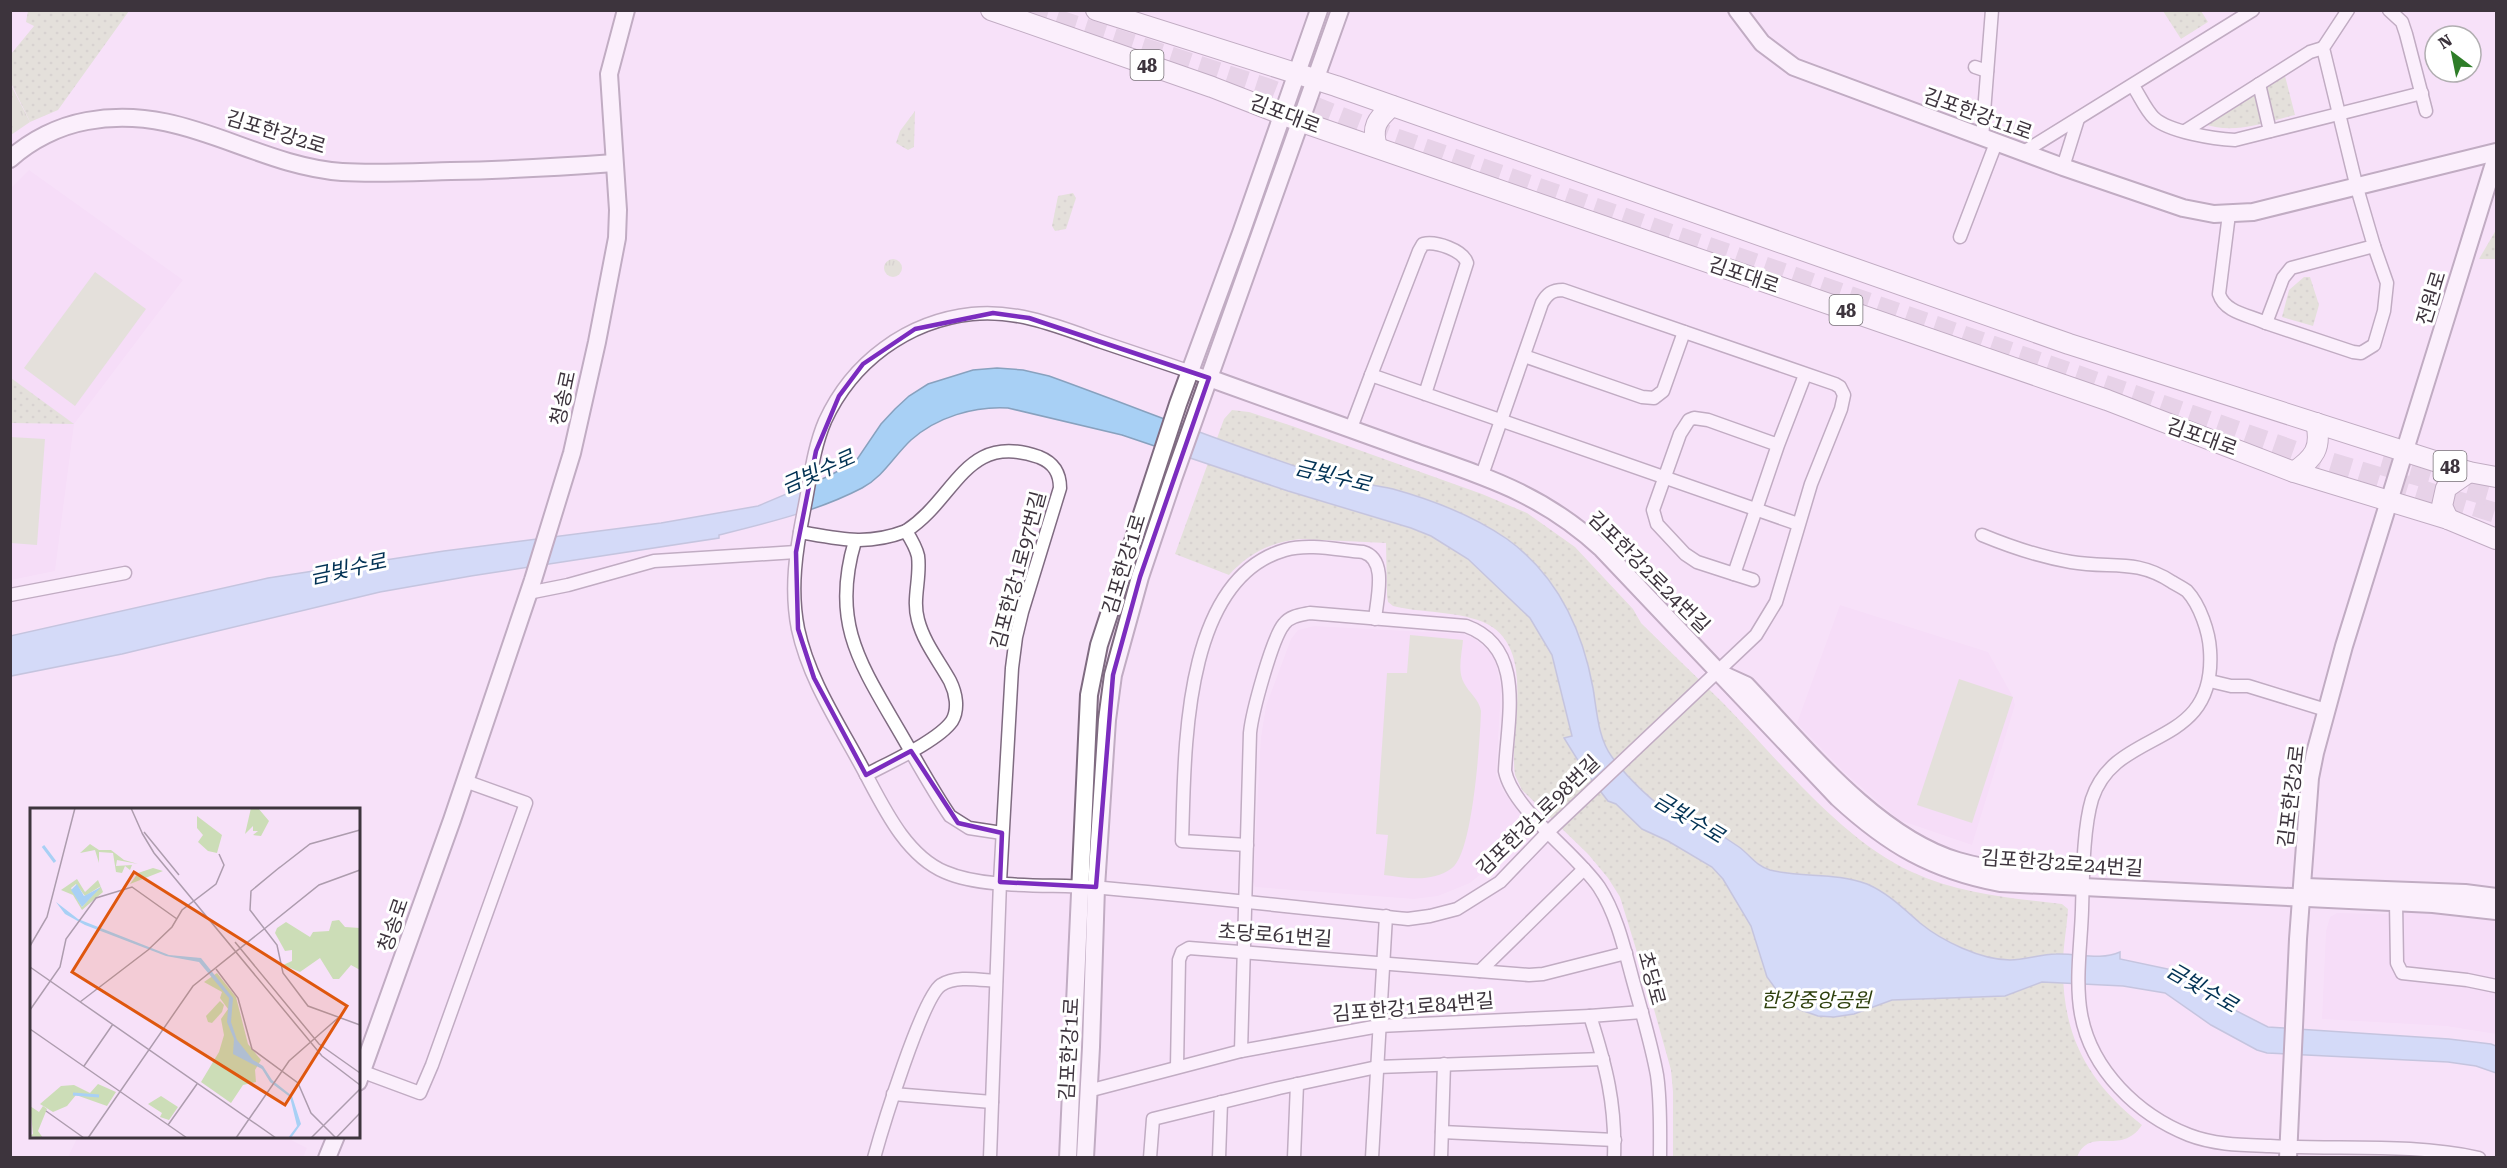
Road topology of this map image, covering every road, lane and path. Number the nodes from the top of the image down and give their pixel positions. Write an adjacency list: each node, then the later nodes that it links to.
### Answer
1 (626, 10): 31 (street, 청송로)
2 (992, 10): 19 (main road, 김포대로 / 48)
3 (1096, 10): 12 (main road, 김포대로 / 48)
4 (1319, 10): 12 (street, 김포한강1로)
5 (1340, 10): 13 (street, 김포한강1로)
6 (1737, 10): 25 (street, 김포한강11로)
7 (1992, 10): 25 (street)
8 (2253, 10): 15 (street)
9 (2348, 10): 11 (street)
10 (2389, 10): 16 (street)
11 (2323, 48): 14 (street); 20 (street)
12 (1298, 74): 13 (main road, 김포대로 / 48); 19 (street, 김포한강1로)
13 (1317, 80): 17 (main road, 김포대로 / 48); 22 (street, 김포한강1로)
14 (2259, 84): 23 (street); 24 (street)
15 (2133, 86): 21 (street); 23 (street)
16 (2422, 93): 18 (street); 20 (street)
17 (1392, 106): 26 (main road); 46 (main road, 김포대로 / 48)
18 (2426, 111)
19 (1283, 113): 22 (main road, 김포대로 / 48); 40 (street, 김포한강1로)
20 (2339, 115): 24 (street); 33 (street)
21 (2078, 119): 28 (street); 32 (street)
22 (1302, 122): 26 (main road, 김포대로 / 48); 43 (street, 김포한강1로)
23 (2185, 130): 24 (street)
24 (2270, 131)
25 (1989, 140): 28 (street, 김포한강11로); 35 (street)
26 (1377, 147): 50 (main road, 김포대로 / 48)
27 (2496, 152): 33 (street, 김포한강11로)
28 (2022, 153): 32 (street, 김포한강11로)
29 (2496, 157): 49 (street, 전원로)
30 (10, 159): 31 (street, 김포한강2로)
31 (614, 163): 69 (street, 청송로)
32 (2063, 167): 34 (street, 김포한강11로)
33 (2357, 188): 34 (street, 김포한강11로); 36 (street)
34 (2229, 214): 37 (street)
35 (1960, 237)
36 (2374, 246): 37 (street); 37 (street)
37 (2266, 322)
38 (1684, 332): 39 (street); 39 (street); 42 (street)
39 (1524, 356): 45 (street)
40 (1189, 372): 43 (street); 60 (street); 84 (street, 김포한강1로)
41 (1371, 375): 44 (street); 44 (street); 47 (street)
42 (1805, 375): 48 (street); 58 (street)
43 (1209, 378): 47 (street, 김포한강2로24번길); 84 (street, 김포한강1로)
44 (1425, 394): 45 (street)
45 (1501, 420): 52 (street); 53 (street)
46 (2316, 423): 49 (main road, 김포대로 / 48); 50 (main road)
47 (1351, 428): 52 (street, 김포한강2로24번길)
48 (1778, 444): 53 (street, 김포한강2로24번길); 56 (street)
49 (2405, 451): 51 (main road, 김포대로 / 48); 55 (street, 김포한강2로)
50 (2294, 472): 55 (main road, 김포대로 / 48)
51 (2469, 472): 54 (main road, 김포대로 / 48); 57 (main road)
52 (1482, 475): 72 (street, 김포한강2로24번길)
53 (1665, 477): 56 (street); 67 (street, 김포한강2로24번길)
54 (2496, 477)
55 (2388, 503): 57 (main road, 김포대로 / 48); 74 (street, 김포한강2로)
56 (1755, 509): 58 (street); 67 (street)
57 (2448, 519): 59 (main road); 63 (main road, 김포대로)
58 (1798, 524): 72 (street)
59 (2496, 526)
60 (800, 530): 64 (street, 김포한강1로97번길); 65 (street)
61 (906, 531): 64 (street, 김포한강1로97번길); 75 (street); 79 (street, 김포한강1로97번길)
62 (1982, 536): 73 (street)
63 (2496, 539)
64 (855, 541): 75 (street)
65 (796, 552): 69 (street); 76 (street)
66 (125, 573): 70 (street)
67 (1734, 574): 68 (street, 김포한강2로24번길)
68 (1753, 580)
69 (530, 586): 77 (street, 청송로)
70 (10, 594)
71 (1375, 619): 78 (street, 초당로); 80 (street); 80 (street)
72 (1718, 672): 78 (street, 김포한강1로98번길); 83 (street, 김포한강2로24번길)
73 (2210, 681): 74 (street); 83 (street)
74 (2326, 710): 85 (street, 김포한강2로)
75 (911, 751): 76 (street); 79 (street)
76 (866, 775): 82 (street)
77 (465, 781): 105 (street, 청송로); 105 (street)
78 (1549, 831): 81 (street, 초당로); 90 (street, 김포한강1로98번길)
79 (1002, 833): 82 (street, 김포한강1로97번길)
80 (1247, 845): 88 (street)
81 (1584, 868): 91 (street, 초당로); 94 (street)
82 (1000, 882): 84 (street); 95 (street)
83 (2083, 882): 85 (street, 김포한강2로24번길); 115 (street)
84 (1088, 887): 88 (street, 김포한강1로98번길); 107 (street, 김포한강1로); 119 (street, 김포한강1로)
85 (2302, 892): 86 (street); 87 (street); 115 (street, 김포한강2로)
86 (2496, 897)
87 (2397, 902): 89 (street); 96 (street)
88 (1246, 903): 90 (street, 김포한강1로98번길); 92 (street)
89 (2496, 911)
90 (1386, 916): 93 (street)
91 (1626, 952): 94 (street, 초당로61번길); 97 (street, 초당로)
92 (1245, 953): 93 (street, 초당로61번길); 100 (street); 103 (street, 초당로61번길)
93 (1383, 963): 94 (street, 초당로61번길); 99 (street)
94 (1480, 971)
95 (996, 981): 108 (street); 109 (street)
96 (2496, 986)
97 (1641, 1012): 98 (street, 김포한강1로84번길); 127 (street, 초당로)
98 (1590, 1016): 99 (street, 김포한강1로84번길); 101 (street)
99 (1379, 1026): 100 (street, 김포한강1로84번길); 104 (street)
100 (1241, 1051): 103 (street, 김포한강1로84번길)
101 (1604, 1059): 102 (street); 114 (street)
102 (1444, 1064): 104 (street); 111 (street)
103 (1178, 1067): 107 (street, 김포한강1로84번길)
104 (1377, 1067): 106 (street); 124 (street)
105 (360, 1073)
106 (1297, 1084): 110 (street); 123 (street)
107 (1088, 1091): 120 (street, 김포한강1로)
108 (893, 1094): 109 (street); 117 (street)
109 (992, 1102): 118 (street)
110 (1221, 1102): 121 (street); 122 (street)
111 (1442, 1132): 114 (street); 125 (street)
112 (331, 1138): 116 (street)
113 (335, 1138): 116 (street)
114 (1615, 1140): 126 (street)
115 (2288, 1152): 128 (street)
116 (325, 1158)
117 (874, 1158)
118 (990, 1158)
119 (1068, 1158)
120 (1085, 1158)
121 (1150, 1158)
122 (1219, 1158)
123 (1294, 1158)
124 (1372, 1158)
125 (1441, 1158)
126 (1614, 1158)
127 (1660, 1158)
128 (2479, 1158)

